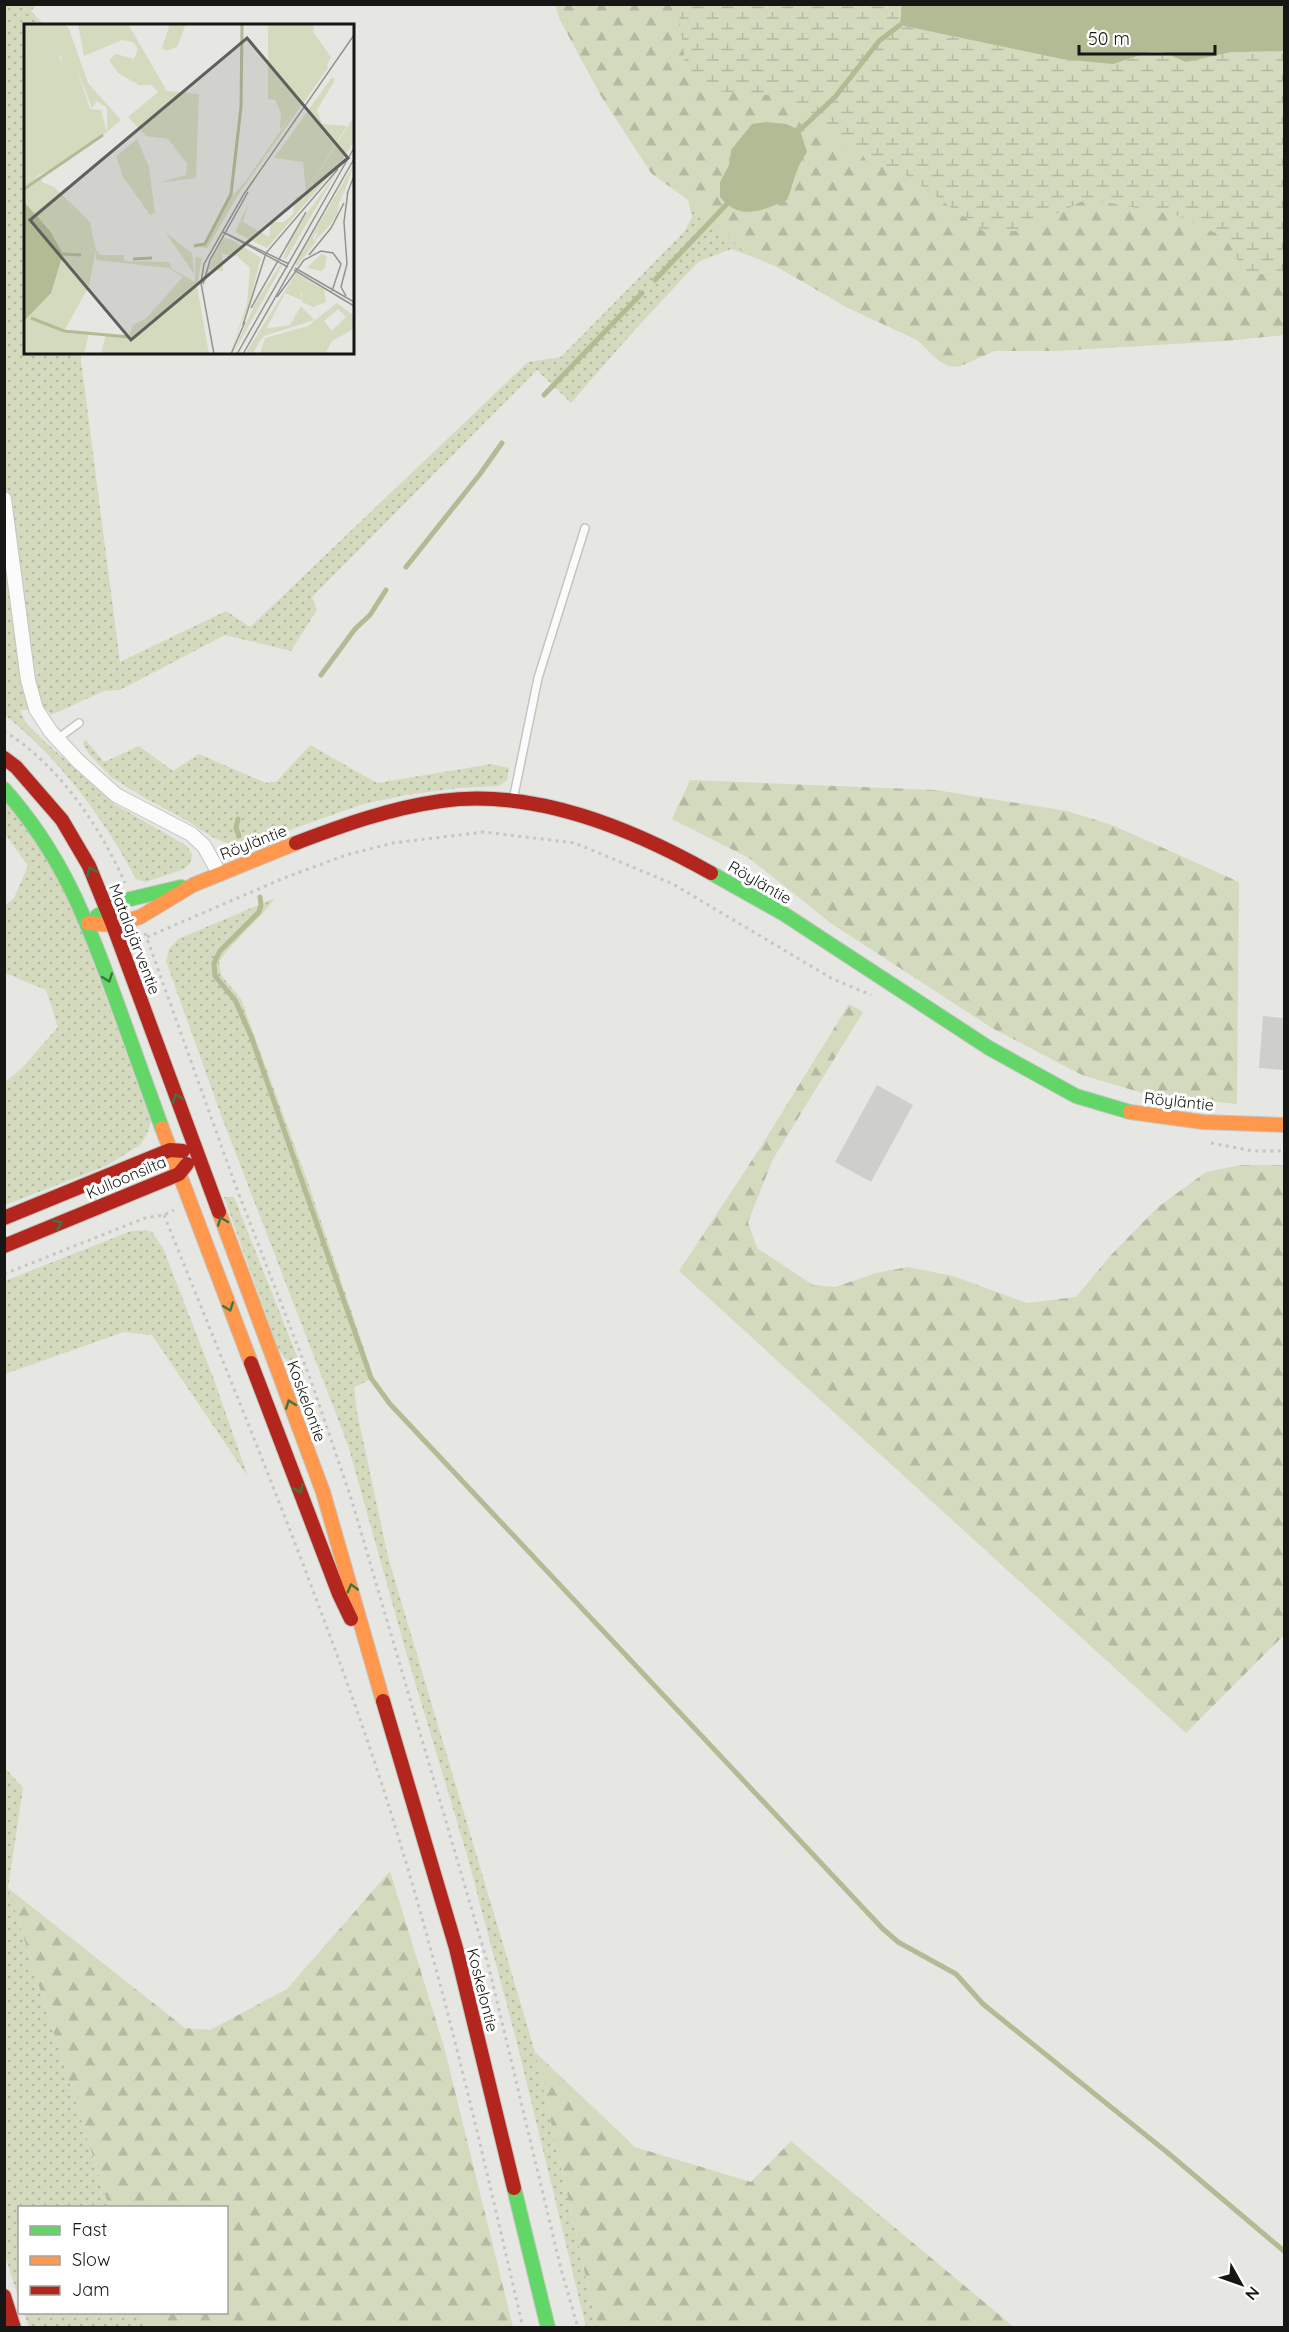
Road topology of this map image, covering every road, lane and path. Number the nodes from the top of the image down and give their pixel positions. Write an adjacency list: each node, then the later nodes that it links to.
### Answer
1 (4, 499): 4 (street)
2 (585, 528): 7 (lane)
3 (79, 723): 4 (lane)
4 (57, 739): 8 (street)
5 (4, 758): 10 (main road, Matalajärventie, one-way to 5)
6 (4, 789): 11 (main road)
7 (513, 803): 8 (main road, Röyläntie); 14 (main road, Röyläntie)
8 (219, 873): 9 (main road, Röyläntie)
9 (193, 885): 10 (main road, Röyläntie); 12 (main road, Röyläntie)
10 (106, 908): 11 (main road, Röyläntie); 12 (main road, Matalajärventie)
11 (88, 923): 12 (main road, Röyläntie); 16 (main road, one-way to 16)
12 (113, 925): 18 (main road, Matalajärventie, one-way to 12)
13 (871, 995): 28 (path)
14 (1284, 1125)
15 (1210, 1142): 17 (path)
16 (170, 1150): 18 (main road, Kulloonsilta); 19 (main road); 20 (main road, Kulloonsilta)
17 (1284, 1150)
18 (197, 1153): 19 (main road, Kulloonsilta); 23 (main road, Koskelontie, one-way to 18)
19 (178, 1174): 21 (main road, Kulloonsilta, one-way to 19); 23 (main road, Koskelontie, one-way to 23)
20 (4, 1218)
21 (4, 1246)
22 (4, 1274): 26 (path)
23 (372, 1665): 27 (main road, Koskelontie)
24 (4, 2296): 25 (main road)
25 (14, 2328)
26 (523, 2328)
27 (548, 2328)
28 (578, 2328)

